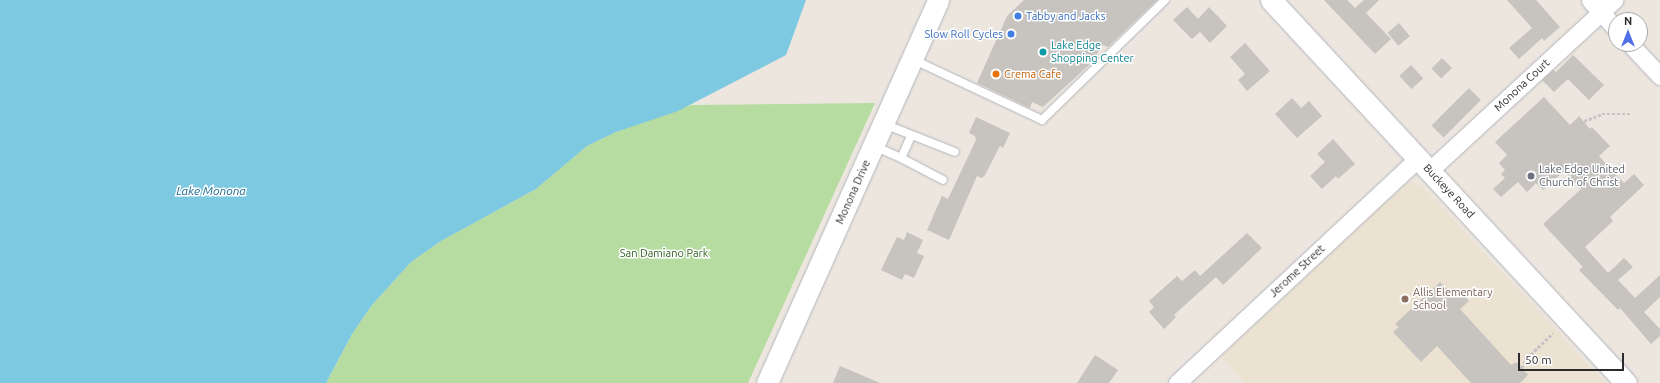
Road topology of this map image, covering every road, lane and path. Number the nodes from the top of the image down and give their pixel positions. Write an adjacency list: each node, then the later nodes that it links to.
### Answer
1 (938, 0): 8 (street, Monona Drive)
2 (1165, 0): 8 (lane)
3 (1272, 0): 17 (street, Buckeye Road)
4 (1614, 0): 5 (street, Monona Court)
5 (1595, 6): 6 (street); 17 (street, Monona Court)
6 (1608, 20)
7 (1638, 52): 9 (street)
8 (912, 59): 12 (street, Monona Drive)
9 (1660, 76)
10 (1631, 114): 11 (path)
11 (1584, 121)
12 (883, 124): 13 (lane); 14 (street, Monona Drive)
13 (911, 136): 15 (lane); 16 (lane)
14 (873, 146): 16 (lane); 21 (street, Monona Drive)
15 (956, 152)
16 (901, 158): 18 (lane)
17 (1424, 164): 22 (street, Jerome Street); 23 (street, Buckeye Road)
18 (943, 180)
19 (1553, 333): 20 (path)
20 (1521, 368)
21 (767, 383)
22 (1176, 383)
23 (1626, 383)

